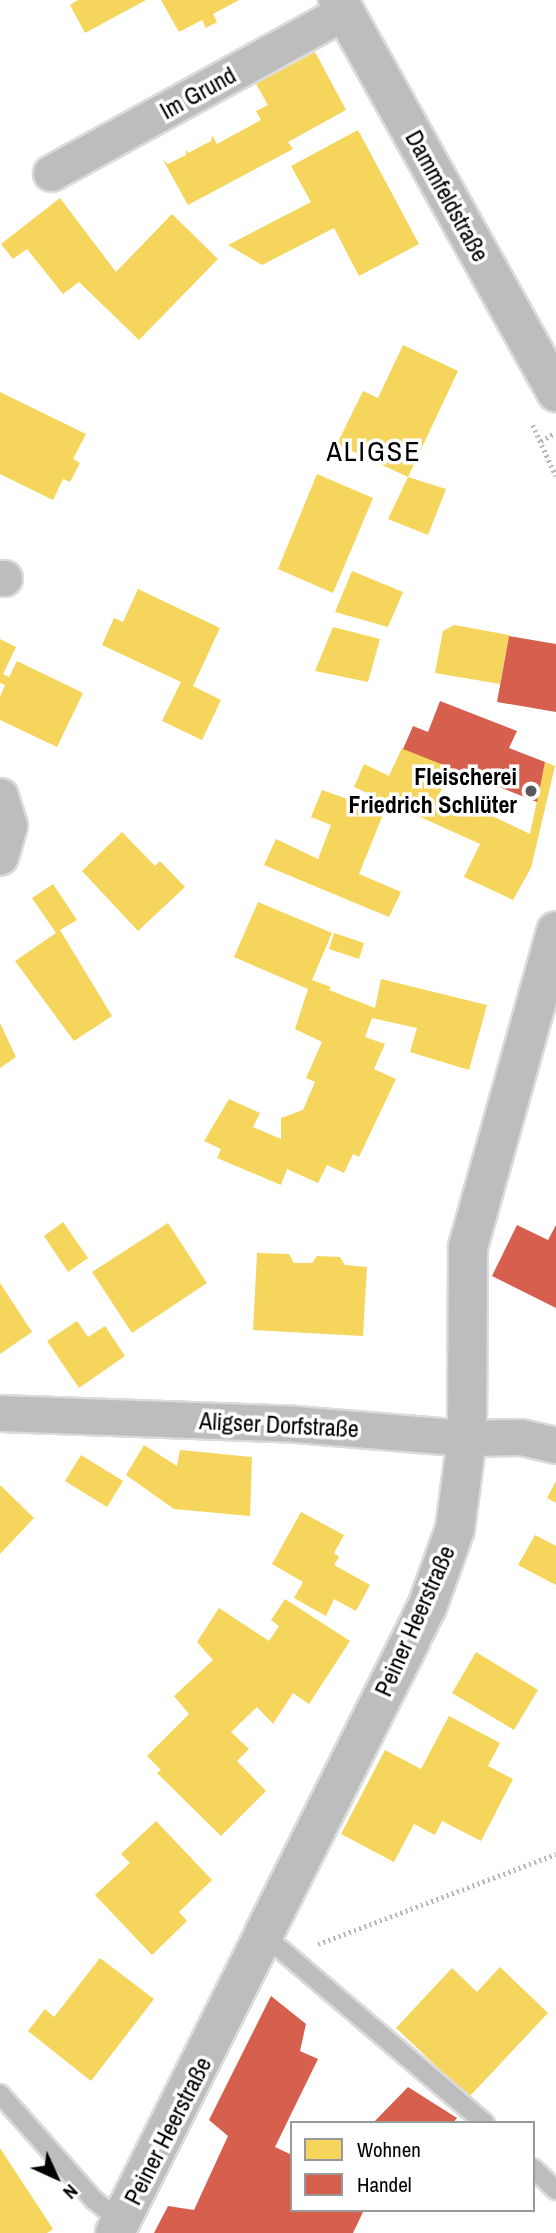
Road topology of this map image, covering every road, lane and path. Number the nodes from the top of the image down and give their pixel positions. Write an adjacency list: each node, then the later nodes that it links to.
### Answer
1 (341, 6): 2 (street, Im Grund); 3 (street, Dammfeldstraße)
2 (51, 173)
3 (556, 391)
4 (556, 432): 5 (path)
5 (541, 441)
6 (0, 796): 7 (street)
7 (0, 857)
8 (556, 931): 10 (street, Peiner Heerstraße)
9 (0, 1413): 10 (street, Aligser Dorfstraße)
10 (467, 1438): 11 (street, Aligser Dorfstraße); 13 (street, Peiner Heerstraße)
11 (556, 1446)
12 (556, 1854): 13 (path)
13 (277, 1945): 15 (lane); 18 (street, Peiner Heerstraße)
14 (0, 2094): 18 (lane, Peiner Heerstraße)
15 (483, 2121)
16 (535, 2170): 17 (lane)
17 (556, 2190)
18 (119, 2228)

